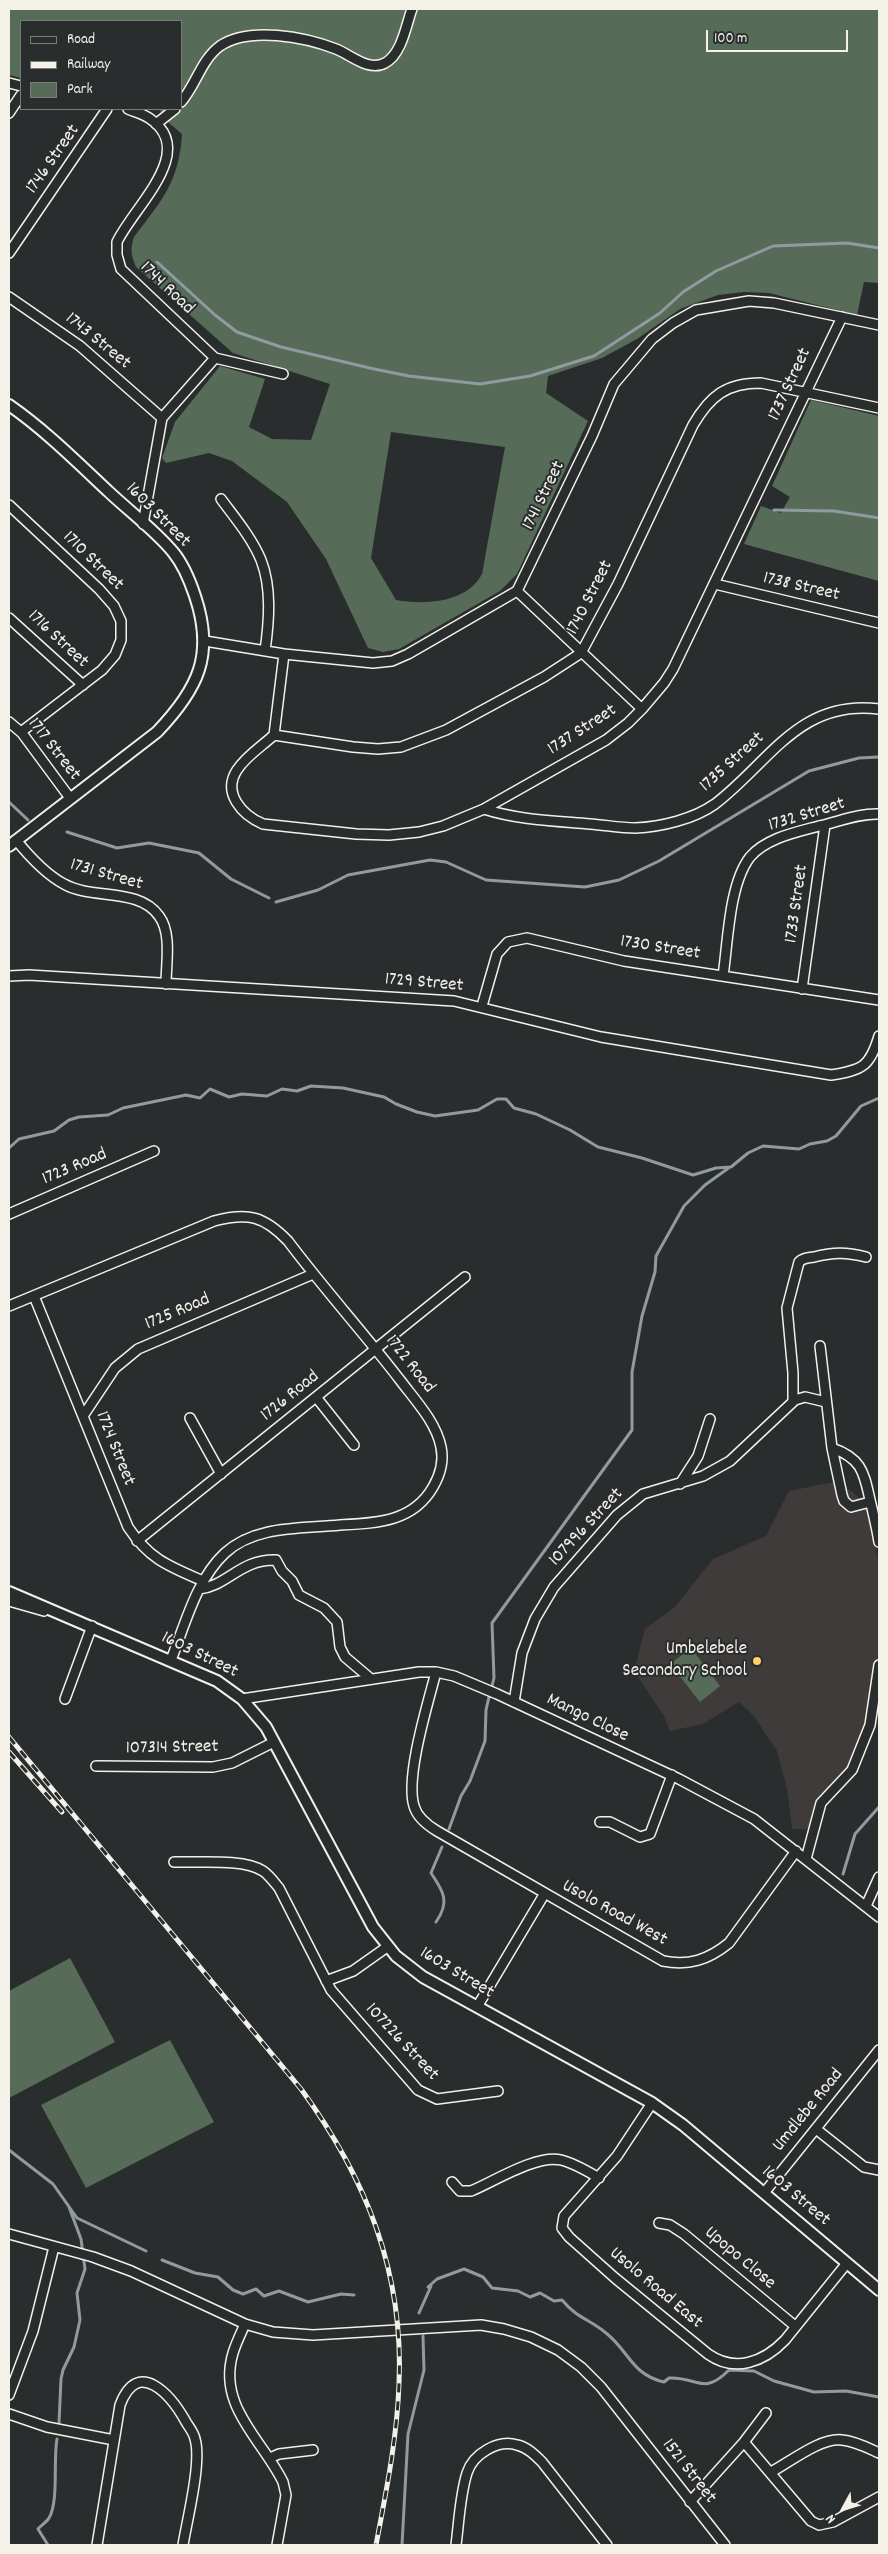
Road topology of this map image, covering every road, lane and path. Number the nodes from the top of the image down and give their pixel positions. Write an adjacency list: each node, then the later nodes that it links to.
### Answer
1 (412, 9): 3 (street)
2 (20, 96): 7 (street)
3 (182, 100)
4 (106, 110): 9 (street, 1746 Street)
5 (130, 110): 8 (street, 1744 Road)
6 (174, 110): 8 (street)
7 (9, 113)
8 (156, 124): 13 (street, 1744 Road)
9 (9, 253)
10 (9, 297): 18 (street, 1743 Street)
11 (842, 317): 12 (street, 1741 Street); 15 (street, 1737 Street); 23 (street, 1741 Street)
12 (879, 326)
13 (215, 358): 14 (street, 1744 Road); 18 (street)
14 (283, 374)
15 (805, 392): 17 (street, 1740 Street); 22 (street, 1737 Street); 28 (street, 1740 Street)
16 (9, 405): 21 (street, 1603 Street)
17 (879, 408)
18 (162, 418): 21 (street)
19 (221, 499): 27 (street)
20 (9, 505): 30 (street, 1710 Street)
21 (143, 524): 26 (street, 1603 Street)
22 (715, 584): 25 (street, 1738 Street); 31 (street, 1737 Street)
23 (517, 591): 28 (street); 29 (street)
24 (9, 618): 30 (street, 1716 Street)
25 (879, 623)
26 (206, 641): 27 (street); 36 (street, 1603 Street)
27 (265, 651): 29 (street)
28 (581, 653): 31 (street); 35 (street, 1740 Street)
29 (284, 654): 35 (street)
30 (83, 685): 34 (street, 1710 Street)
31 (642, 708): 37 (street, 1737 Street)
32 (879, 709): 37 (street, 1735 Street)
33 (9, 722): 34 (street, 1717 Street)
34 (21, 732): 36 (street, 1717 Street)
35 (274, 735): 37 (street, 1737 Street)
36 (70, 798): 40 (street, 1603 Street)
37 (484, 809)
38 (879, 814): 39 (street, 1732 Street)
39 (825, 825): 42 (street, 1732 Street); 44 (street, 1733 Street)
40 (12, 843): 43 (street, 1731 Street)
41 (9, 976): 43 (street, 1729 Street)
42 (723, 976): 44 (street, 1730 Street); 46 (street, 1730 Street)
43 (166, 984): 46 (street, 1729 Street)
44 (802, 989): 45 (street, 1730 Street)
45 (879, 1000)
46 (482, 1006): 47 (street, 1729 Street)
47 (879, 1036)
48 (154, 1151): 49 (street, 1723 Road)
49 (9, 1214)
50 (866, 1257): 58 (street)
51 (313, 1274): 53 (street, 1722 Road); 56 (street, 1722 Road); 60 (street, 1725 Road)
52 (465, 1277): 56 (street, 1726 Road)
53 (34, 1296): 54 (street, 1722 Road); 60 (street, 1724 Street)
54 (9, 1306)
55 (820, 1346): 59 (street)
56 (376, 1349): 57 (street, 1726 Road); 70 (street, 1722 Road)
57 (316, 1397): 63 (street); 65 (street, 1726 Road)
58 (793, 1401): 59 (street); 66 (street, 107996 Street)
59 (826, 1402): 64 (street)
60 (83, 1416): 68 (street, 1724 Street)
61 (190, 1418): 65 (street)
62 (710, 1419): 66 (street)
63 (354, 1445)
64 (832, 1448): 67 (street); 67 (street)
65 (221, 1474): 68 (street, 1726 Road)
66 (680, 1484): 81 (street, 107996 Street)
67 (870, 1502): 69 (street)
68 (137, 1541): 70 (street, 1724 Street)
69 (879, 1542)
70 (201, 1585): 75 (street, 1722 Road); 78 (street)
71 (9, 1592): 73 (street, 1603 Street)
72 (9, 1601): 73 (street)
73 (52, 1610): 74 (street, 1603 Street)
74 (92, 1626): 75 (street, 1603 Street); 79 (street)
75 (171, 1660): 80 (street, 1603 Street)
76 (879, 1666): 87 (street)
77 (436, 1672): 78 (street, Mango Close); 81 (street, Mango Close); 90 (street, Usolo Road West)
78 (371, 1679): 80 (street, Mango Close)
79 (65, 1699)
80 (242, 1699): 82 (street, 1603 Street)
81 (514, 1702): 84 (street, Mango Close)
82 (274, 1742): 83 (street, 107314 Street); 93 (street, 1603 Street)
83 (96, 1766)
84 (672, 1775): 85 (street); 86 (street, Mango Close)
85 (600, 1822)
86 (796, 1851): 87 (street, Mango Close); 90 (street, Usolo Road West)
87 (806, 1859): 91 (street, Mango Close)
88 (174, 1862): 94 (street, 107226 Street)
89 (879, 1877): 91 (street)
90 (545, 1893): 95 (street, Usolo Road West)
91 (866, 1906): 92 (street, Mango Close)
92 (879, 1917)
93 (387, 1947): 94 (street); 95 (street, 1603 Street)
94 (326, 1980): 97 (street, 107226 Street)
95 (477, 2007): 98 (street, 1603 Street)
96 (879, 2050): 99 (street, Umdlebe Road)
97 (498, 2091)
98 (652, 2103): 101 (street, Usolo Road East); 103 (street, 1603 Street)
99 (816, 2128): 100 (street); 103 (street, Umdlebe Road)
100 (879, 2170)
101 (599, 2178): 102 (street); 110 (street, Usolo Road East)
102 (452, 2182)
103 (764, 2193): 107 (street, 1603 Street)
104 (660, 2224): 110 (street, Upopo Close)
105 (9, 2234): 106 (street, 1521 Street)
106 (54, 2247): 109 (street, 1521 Street); 111 (street)
107 (847, 2264): 108 (street, 1603 Street); 110 (street, Usolo Road East)
108 (879, 2290)
109 (245, 2324): 118 (street); 121 (street, 1521 Street)
110 (795, 2326)
111 (9, 2395)
112 (9, 2414): 114 (street)
113 (766, 2414): 115 (street)
114 (114, 2440): 122 (street); 123 (street)
115 (744, 2442): 119 (street); 121 (street)
116 (313, 2450): 118 (street)
117 (879, 2453): 119 (street)
118 (270, 2458): 124 (street)
119 (772, 2472): 120 (street)
120 (879, 2497)
121 (690, 2502): 127 (street, 1521 Street)
122 (97, 2545)
123 (183, 2545)
124 (277, 2545)
125 (456, 2545): 126 (street)
126 (607, 2545)
127 (725, 2545)

